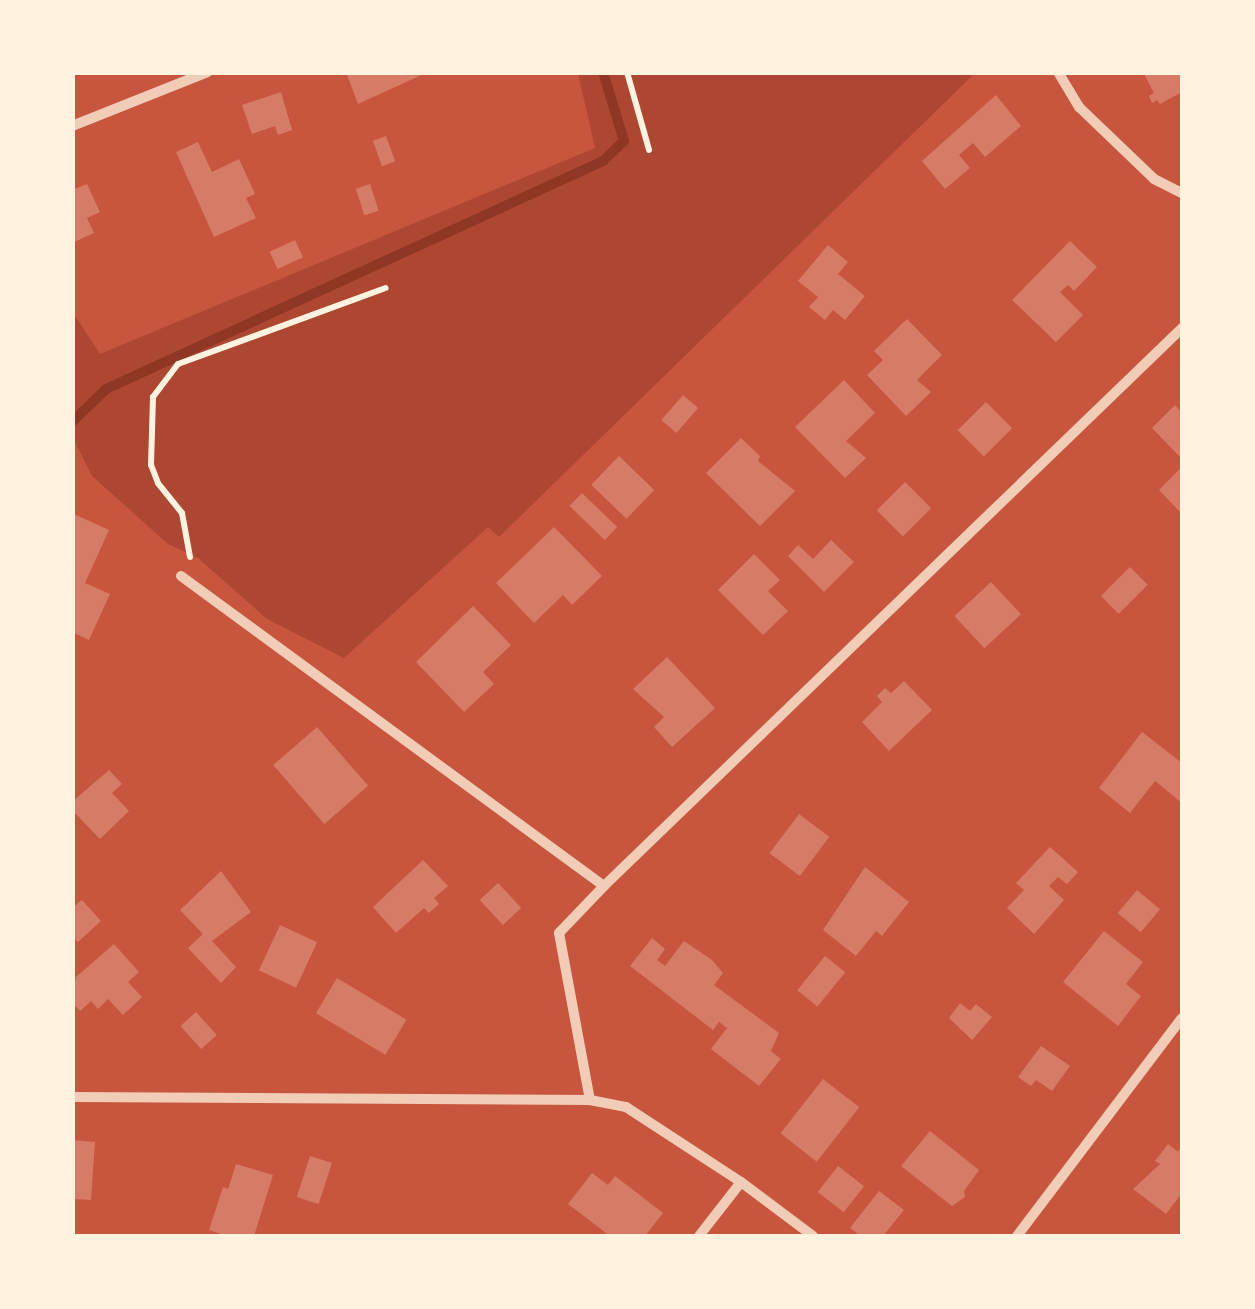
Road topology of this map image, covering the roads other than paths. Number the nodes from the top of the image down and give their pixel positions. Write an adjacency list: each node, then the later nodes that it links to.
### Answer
1 (208, 72): 3 (street)
2 (1058, 72): 4 (street)
3 (72, 126)
4 (1182, 193)
5 (1182, 328): 7 (street)
6 (181, 576): 7 (street)
7 (604, 886): 10 (street)
8 (1182, 1018): 14 (street)
9 (72, 1097): 10 (street)
10 (590, 1100): 11 (street)
11 (741, 1182): 12 (street); 13 (street)
12 (699, 1236)
13 (814, 1236)
14 (1017, 1236)

